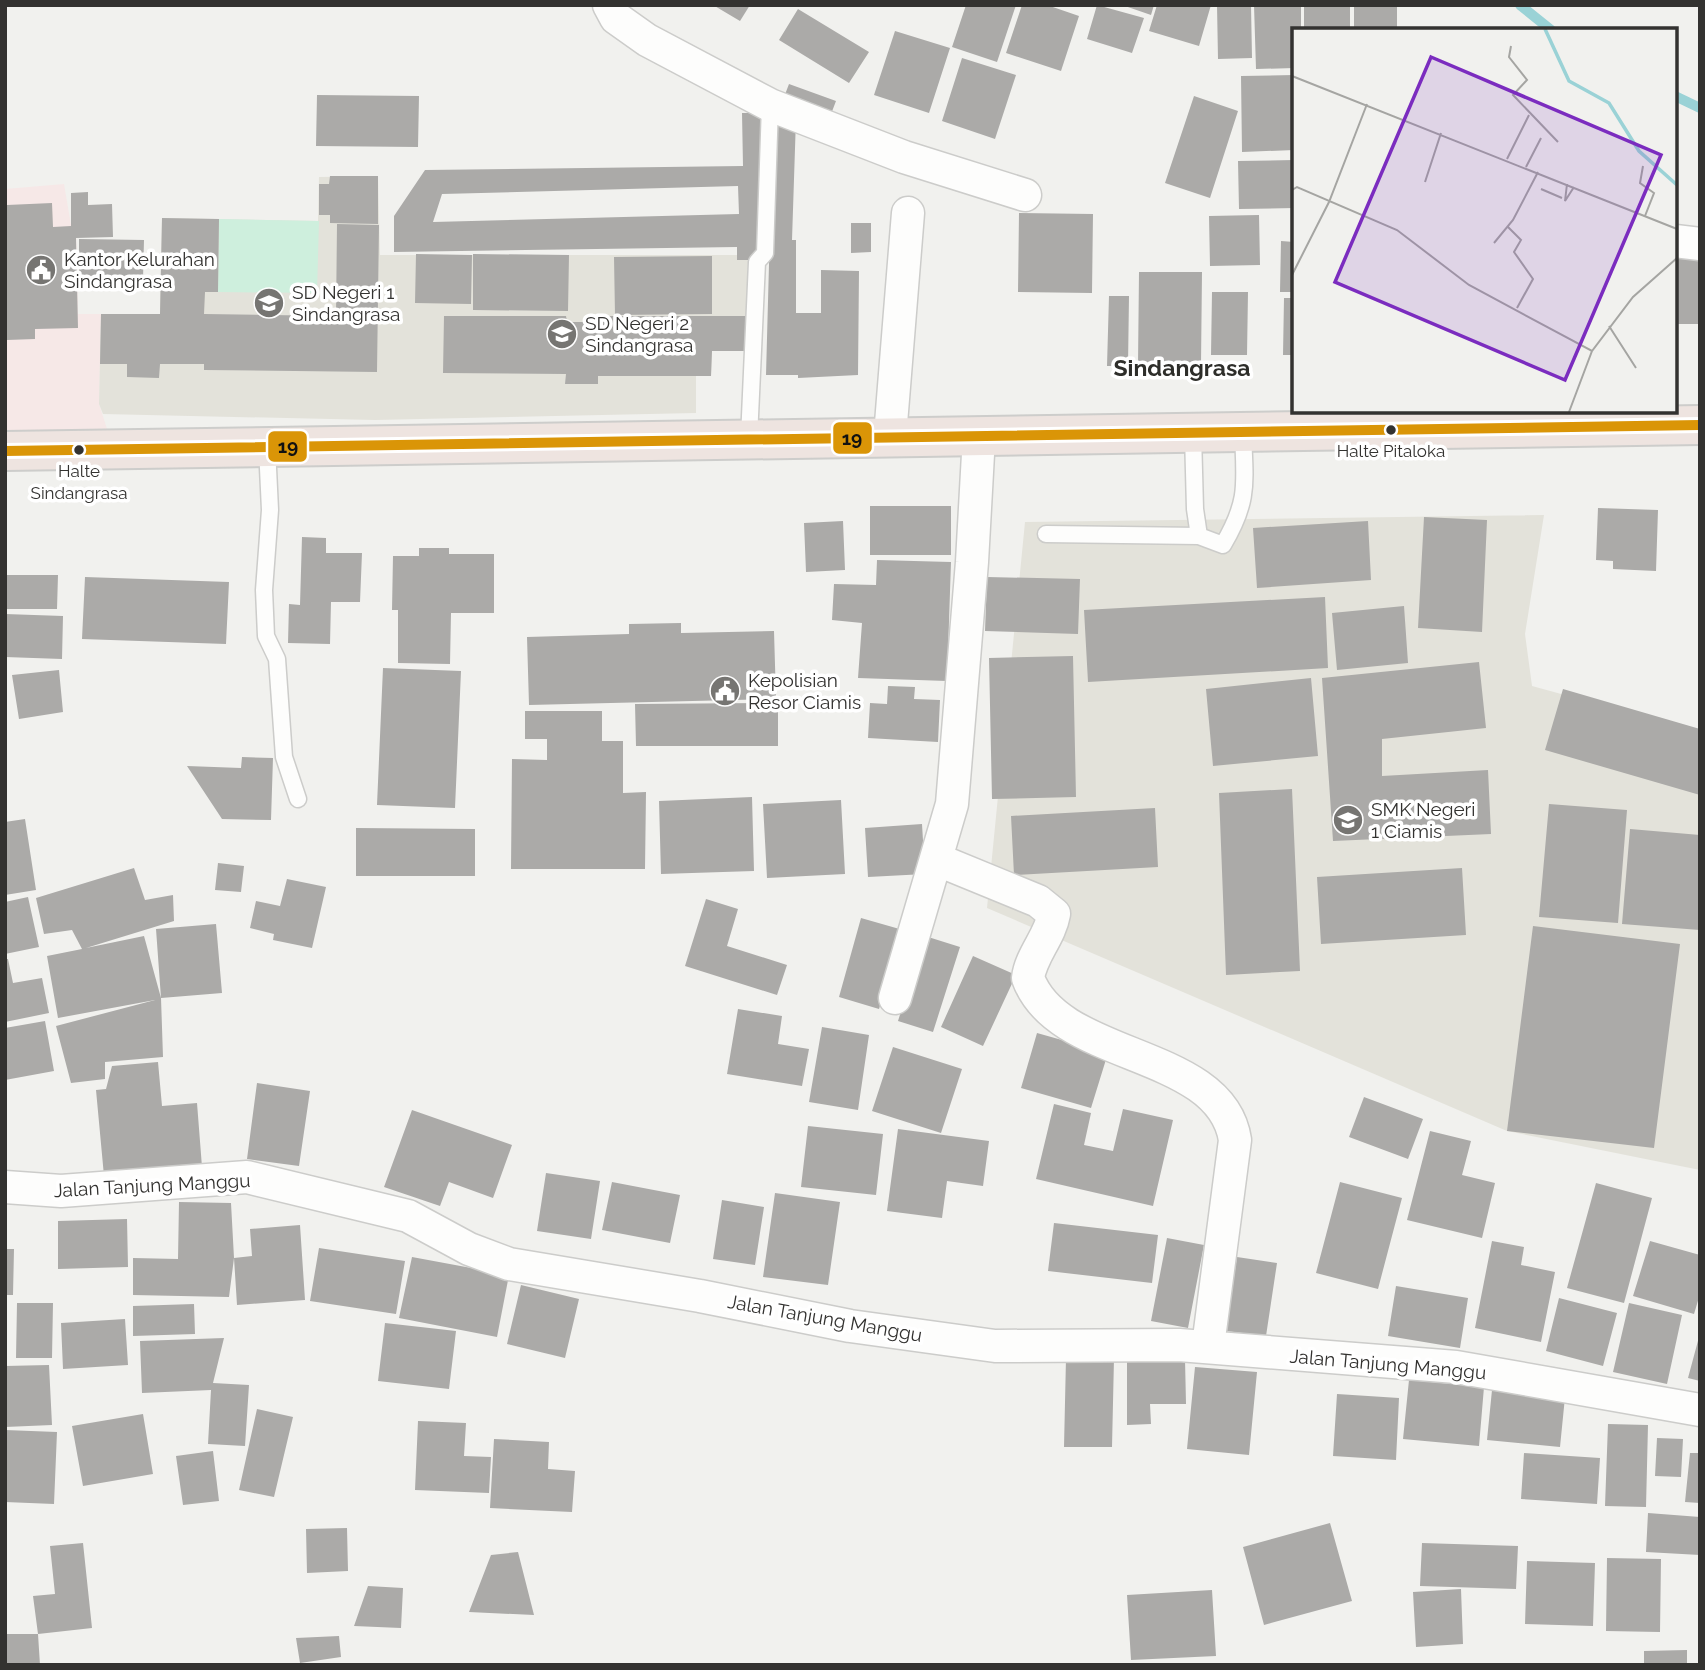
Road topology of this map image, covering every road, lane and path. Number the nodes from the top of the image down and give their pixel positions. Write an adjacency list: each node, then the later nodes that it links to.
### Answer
1 (609, 5): 2 (street)
2 (770, 104): 3 (street); 12 (lane)
3 (1026, 195)
4 (908, 212): 10 (street)
5 (1677, 241): 6 (street)
6 (1700, 244)
7 (1700, 425): 9 (highway)
8 (1193, 434): 9 (highway); 11 (highway); 16 (lane)
9 (1243, 434): 16 (lane)
10 (890, 436): 11 (highway); 12 (highway)
11 (979, 436): 18 (street)
12 (749, 438): 13 (highway)
13 (267, 447): 14 (highway); 17 (lane)
14 (5, 451)
15 (1046, 534): 16 (lane)
16 (1199, 536)
17 (299, 799)
18 (938, 860): 19 (street); 21 (street)
19 (895, 998)
20 (5, 1187): 21 (street, Jalan Tanjung Manggu)
21 (1208, 1346): 22 (street, Jalan Tanjung Manggu)
22 (1700, 1410)

